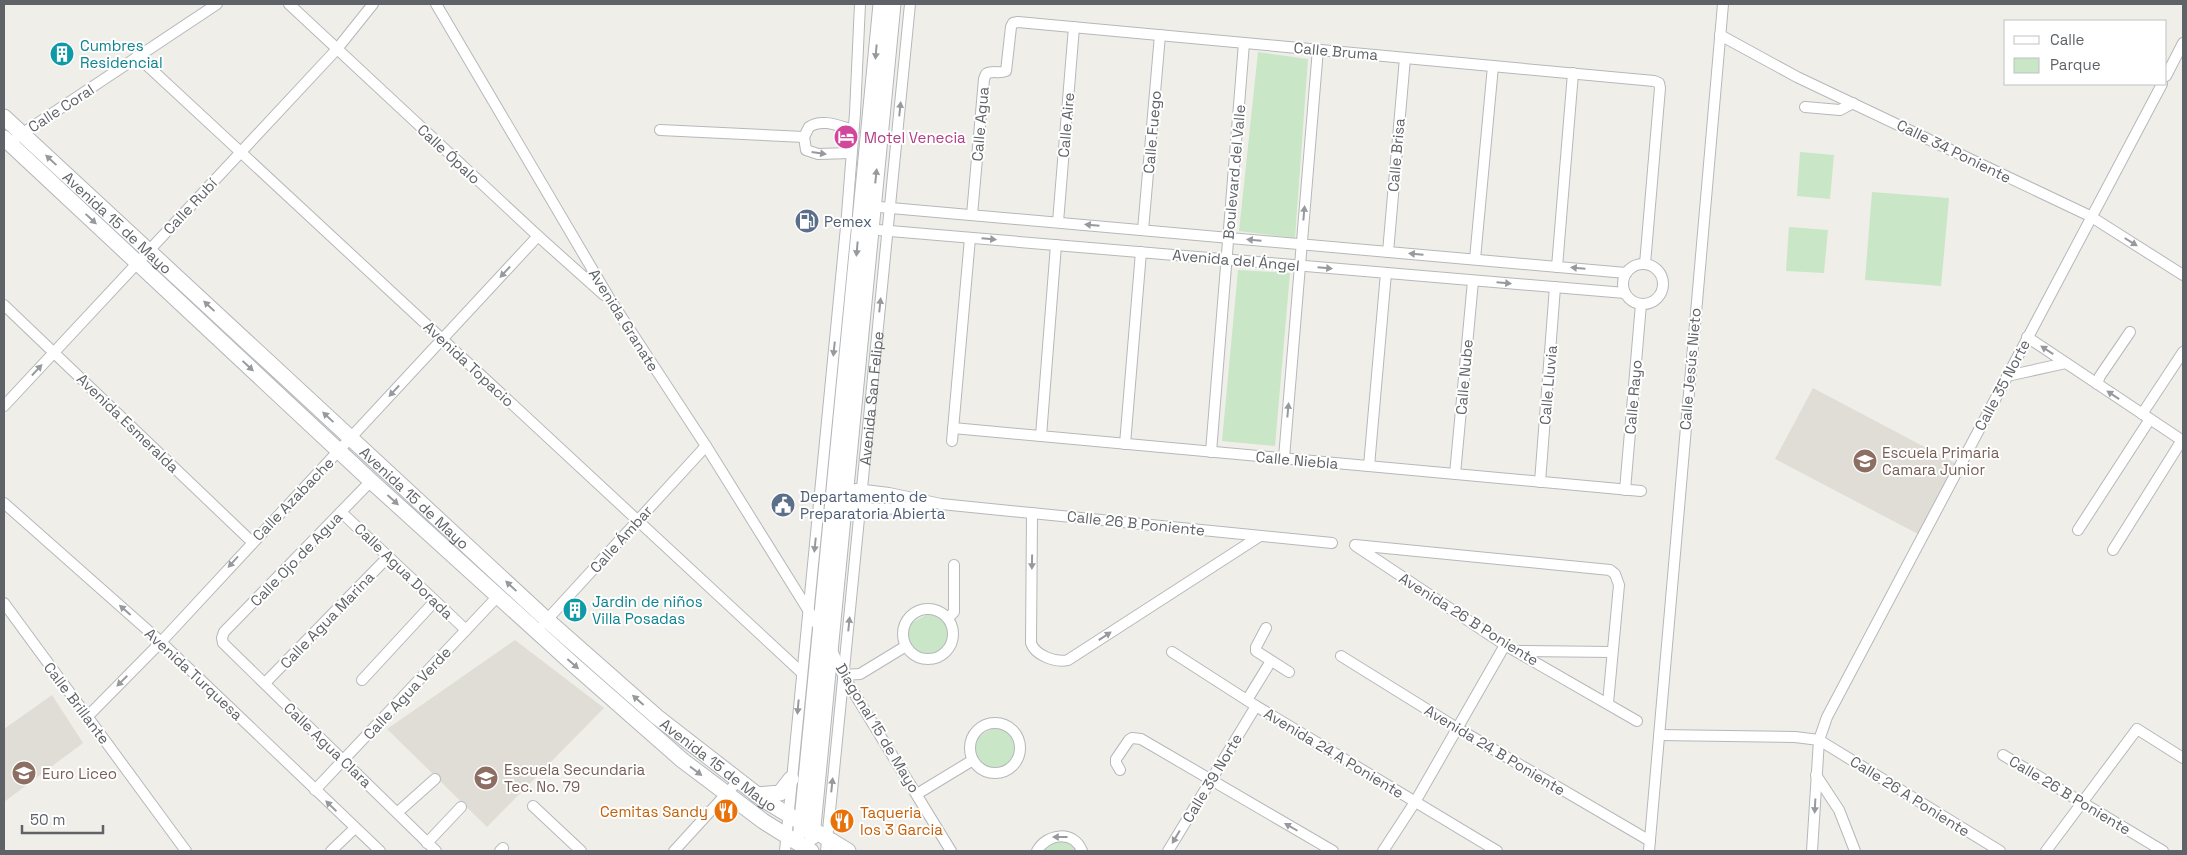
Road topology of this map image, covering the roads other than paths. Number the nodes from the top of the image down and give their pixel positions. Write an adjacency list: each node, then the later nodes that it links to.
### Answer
1 (217, 4): 18 (street, Calle Coral)
2 (289, 4): 16 (street, Calle Ópalo)
3 (373, 4): 16 (street, Calle Rubí)
4 (436, 4): 62 (street, Avenida Granate)
5 (860, 4): 28 (street, Avenida San Felipe)
6 (881, 4): 32 (main road, Avenida San Felipe, one-way to 32)
7 (893, 4): 34 (main road, Avenida San Felipe, one-way to 7)
8 (910, 4): 35 (street, Avenida San Felipe, one-way to 8)
9 (1722, 4): 13 (street, Calle Jesús Nieto)
10 (1013, 23): 11 (street, Calle Bruma); 36 (street, Calle Agua)
11 (1074, 27): 12 (street, Calle Bruma); 38 (street, Calle Aire)
12 (1160, 35): 14 (street, Calle Bruma); 40 (street, Calle Fuego)
13 (1720, 35): 24 (street, Calle 34 Poniente); 139 (street, Calle Jesús Nieto)
14 (1244, 43): 17 (street, Calle Bruma); 44 (street, Boulevard del Valle)
15 (2183, 43): 22 (street)
16 (337, 49): 33 (street, Calle Rubí); 42 (street, Calle Ópalo)
17 (1318, 49): 19 (street, Calle Bruma); 45 (street, one-way to 17)
18 (137, 56): 29 (street, Calle Coral); 33 (street, Avenida Topacio)
19 (1405, 58): 20 (street, Calle Bruma); 49 (street, Calle Brisa)
20 (1494, 66): 21 (street, Calle Bruma); 50 (street)
21 (1573, 73): 53 (street, Calle Bruma); 55 (street)
22 (2167, 74)
23 (2161, 85): 37 (street, Calle 35 Norte)
24 (1853, 103): 25 (street); 37 (street, Calle 34 Poniente)
25 (1805, 107)
26 (4, 117): 29 (main road, Avenida 15 de Mayo)
27 (660, 130): 30 (street)
28 (853, 130): 30 (street); 32 (street, Avenida San Felipe)
29 (22, 133): 31 (street, Calle Coral); 47 (main road, Avenida 15 de Mayo, one-way to 29)
30 (804, 138): 32 (street, one-way to 32)
31 (5, 142): 52 (main road, Avenida 15 de Mayo, one-way to 52)
32 (857, 148): 34 (main road, Avenida San Felipe)
33 (240, 152): 47 (street, Calle Rubí); 67 (street, Avenida Topacio)
34 (861, 205): 35 (street, Avenida del Ángel); 39 (main road, Avenida San Felipe)
35 (890, 208): 36 (street, Avenida del Ángel); 41 (street, Avenida San Felipe)
36 (972, 215): 38 (street, Avenida del Ángel)
37 (2090, 216): 58 (street, Calle 34 Poniente, one-way to 58); 66 (street, Calle 35 Norte)
38 (1058, 222): 40 (street, Avenida del Ángel, one-way to 38)
39 (859, 228): 41 (street, Avenida del Ángel); 89 (main road, Avenida San Felipe); 112 (street, Avenida San Felipe, one-way to 112)
40 (1143, 230): 44 (street, Avenida del Ángel)
41 (888, 231): 43 (street, Avenida del Ángel); 90 (street, Avenida San Felipe, one-way to 41)
42 (538, 236): 62 (street, Calle Ópalo); 67 (street, Calle Azabache, one-way to 67)
43 (970, 238): 46 (street, Avenida del Ángel, one-way to 46); 75 (street)
44 (1228, 238): 45 (street, Avenida del Ángel, one-way to 44); 51 (street, Boulevard del Valle)
45 (1301, 244): 49 (street, Avenida del Ángel); 54 (street)
46 (1056, 245): 48 (street, Avenida del Ángel); 76 (street)
47 (148, 250): 52 (street, Calle Rubí); 77 (main road, Avenida 15 de Mayo, one-way to 47)
48 (1141, 252): 51 (street, Avenida del Ángel); 80 (street)
49 (1388, 252): 50 (street, Avenida del Ángel, one-way to 49)
50 (1475, 259): 55 (street, Avenida del Ángel)
51 (1227, 260): 54 (street, Avenida del Ángel); 83 (street, Boulevard del Valle)
52 (137, 263): 68 (street, Calle Rubí); 82 (main road, Avenida 15 de Mayo, one-way to 82)
53 (1645, 264): 57 (street); 63 (street)
54 (1299, 266): 56 (street, Avenida del Ángel, one-way to 56); 84 (street, one-way to 54)
55 (1557, 267): 57 (street, Avenida del Ángel, one-way to 55)
56 (1386, 273): 59 (street, Avenida del Ángel); 85 (street)
57 (1626, 273): 61 (street)
58 (2183, 275)
59 (1473, 281): 60 (street, Avenida del Ángel, one-way to 60); 86 (street, Calle Nube)
60 (1556, 288): 61 (street, Avenida del Ángel); 88 (street, Calle Lluvia)
61 (1625, 294): 63 (street)
62 (611, 301): 81 (street, Avenida Granate)
63 (1641, 304): 91 (street, Calle Rayo)
64 (4, 305): 68 (street, Avenida Esmeralda)
65 (2130, 332): 72 (street)
66 (2027, 337): 70 (street, one-way to 66); 71 (street, Calle 35 Norte)
67 (443, 340): 77 (street, Calle Azabache, one-way to 77); 101 (street, Avenida Topacio)
68 (53, 352): 73 (street, Calle Rubí, one-way to 68); 104 (street, Avenida Esmeralda)
69 (2183, 352): 74 (street)
70 (2066, 363): 71 (street); 72 (street)
71 (2007, 376): 140 (street, Calle 35 Norte)
72 (2097, 384): 74 (street, one-way to 72)
73 (4, 406)
74 (2146, 416): 78 (street); 102 (street)
75 (953, 428): 76 (street, Calle Niebla); 79 (street)
76 (1041, 436): 80 (street, Calle Niebla)
77 (351, 438): 82 (street, Calle Azabache); 114 (main road, Avenida 15 de Mayo, one-way to 77)
78 (2182, 440): 106 (street)
79 (952, 441)
80 (1125, 444): 83 (street, Calle Niebla)
81 (706, 446): 101 (street, Calle Ámbar); 112 (street, Avenida Granate)
82 (339, 451): 87 (main road, Avenida 15 de Mayo); 104 (street, Calle Azabache)
83 (1211, 452): 84 (street, Calle Niebla)
84 (1284, 458): 85 (street, Calle Niebla)
85 (1369, 466): 86 (street, Calle Niebla)
86 (1454, 474): 88 (street, Calle Niebla)
87 (371, 481): 99 (street, Calle Ojo de Agua); 109 (main road, Avenida 15 de Mayo, one-way to 109)
88 (1540, 482): 91 (street, Calle Niebla)
89 (840, 487): 90 (street, Calle 26 B Poniente); 96 (main road, Avenida San Felipe)
90 (862, 490): 93 (street, Calle 26 B Poniente); 97 (street, Avenida San Felipe)
91 (1625, 490): 92 (street, Calle Niebla)
92 (1641, 491)
93 (889, 493): 95 (street, Calle 26 B Poniente); 98 (street)
94 (4, 503): 120 (street, Avenida Turquesa, one-way to 94)
95 (941, 504): 98 (street, Calle 26 B Poniente); 100 (street, Calle 26 B Poniente)
96 (838, 507): 97 (street, Calle 26 B Poniente); 117 (main road, Avenida San Felipe); 123 (main road, Avenida San Felipe)
97 (860, 508): 98 (street, Calle 26 B Poniente); 131 (street, Avenida San Felipe, one-way to 97)
98 (888, 509)
99 (341, 512): 107 (street, Calle Agua Dorada); 119 (street, Calle Ojo de Agua)
100 (1032, 513): 103 (street, Calle 26 B Poniente); 103 (street, one-way to 103)
101 (638, 520): 114 (street, Calle Ámbar); 129 (street, Avenida Topacio)
102 (2078, 530)
103 (1260, 536): 105 (street, Calle 26 B Poniente)
104 (252, 542): 120 (street, Calle Azabache, one-way to 120)
105 (1332, 543)
106 (2113, 550)
107 (388, 557): 110 (street, Calle Agua Dorada); 133 (street, Calle Agua Marina)
108 (954, 565): 113 (street)
109 (498, 596): 116 (street, Calle Agua Verde); 118 (main road, Avenida 15 de Mayo)
110 (435, 601): 116 (street, Calle Agua Dorada); 132 (street)
111 (4, 604): 136 (street, Calle Brillante)
112 (808, 610): 117 (street, Avenida Granate); 129 (street, Avenida San Felipe)
113 (948, 618): 122 (street); 122 (street)
114 (547, 620): 118 (street, Calle Ámbar); 150 (main road, Avenida 15 de Mayo, one-way to 114)
115 (1266, 628): 128 (street)
116 (466, 630): 143 (street, Calle Agua Verde)
117 (821, 631): 123 (street, Diagonal 15 de Mayo); 161 (main road, Avenida San Felipe)
118 (536, 632): 152 (main road, Avenida 15 de Mayo, one-way to 152)
119 (222, 638): 133 (street, Calle Agua Clara)
120 (161, 642): 136 (street, Calle Azabache, one-way to 136); 151 (street, Avenida Turquesa)
121 (1505, 645): 124 (street, Avenida 26 B Poniente); 126 (street, Avenida 26 B Poniente); 138 (street)
122 (906, 646): 131 (street)
123 (830, 647): 131 (street, Diagonal 15 de Mayo); 161 (main road, Avenida San Felipe)
124 (1518, 651): 126 (street); 135 (street, Avenida 26 B Poniente)
125 (1172, 652): 134 (street, Avenida 24 A Poniente)
126 (1612, 652): 135 (street)
127 (1341, 656): 138 (street, Avenida 24 B Poniente)
128 (1271, 661): 130 (street); 134 (street, Calle 39 Norte)
129 (801, 672): 147 (street, Avenida San Felipe, one-way to 147)
130 (1289, 672)
131 (843, 675): 153 (street, Diagonal 15 de Mayo); 165 (street, Avenida San Felipe, one-way to 131)
132 (362, 680)
133 (265, 683): 143 (street, Calle Agua Clara)
134 (1252, 703): 148 (street, Calle 39 Norte); 155 (street, Avenida 24 A Poniente)
135 (1608, 703): 137 (street, Avenida 26 B Poniente)
136 (88, 716): 168 (street, Calle Brillante)
137 (1637, 720)
138 (1457, 728): 155 (street); 166 (street, Avenida 24 B Poniente)
139 (1659, 735): 140 (street); 166 (street, Calle Jesús Nieto)
140 (1819, 740): 146 (street, Calle 35 Norte); 184 (street, Calle 26 A Poniente)
141 (2003, 755): 156 (street, Calle 26 B Poniente)
142 (2183, 758): 156 (street)
143 (344, 760): 151 (street, Calle Agua Verde); 159 (street, Calle Agua Clara)
144 (973, 760): 144 (street); 153 (street)
145 (1120, 770): 148 (street)
146 (1816, 775): 182 (street, Calle 35 Norte, one-way to 182); 183 (street)
147 (791, 779): 154 (main road); 160 (street, Avenida San Felipe)
148 (1210, 779): 178 (street, Calle 39 Norte, one-way to 178); 179 (street, one-way to 148)
149 (435, 780): 159 (street)
150 (738, 781): 152 (street); 154 (main road, Avenida 15 de Mayo)
151 (315, 790): 162 (street, Avenida Turquesa, one-way to 151)
152 (727, 794): 164 (main road, Avenida 15 de Mayo); 173 (street)
153 (917, 794): 175 (street, Diagonal 15 de Mayo)
154 (757, 795): 160 (main road, Avenida 15 de Mayo)
155 (1415, 802): 180 (street); 181 (street, Avenida 24 A Poniente)
156 (2082, 802): 185 (street); 186 (street, Calle 26 B Poniente)
157 (533, 806): 172 (street)
158 (461, 807): 163 (street)
159 (398, 812): 163 (street, Calle Agua Clara)
160 (788, 816): 161 (main road, Avenida 15 de Mayo); 164 (street, Avenida San Felipe)
161 (807, 827): 165 (main road, Avenida 15 de Mayo); 167 (main road, Avenida San Felipe)
162 (355, 828): 169 (street); 170 (street, Avenida Turquesa)
163 (427, 842): 171 (street, Calle Agua Clara)
164 (786, 844): 167 (main road, Avenida 15 de Mayo)
165 (826, 845): 174 (main road, Avenida 15 de Mayo)
166 (1649, 846)
167 (806, 850)
168 (186, 851)
169 (331, 851)
170 (380, 851)
171 (436, 851)
172 (581, 851)
173 (674, 851)
174 (848, 851)
175 (951, 851)
176 (1037, 851): 177 (street, one-way to 176)
177 (1082, 851)
178 (1168, 851)
179 (1333, 851)
180 (1383, 851)
181 (1497, 851)
182 (1812, 851)
183 (1854, 851)
184 (2000, 851)
185 (2046, 851)
186 (2163, 851)

